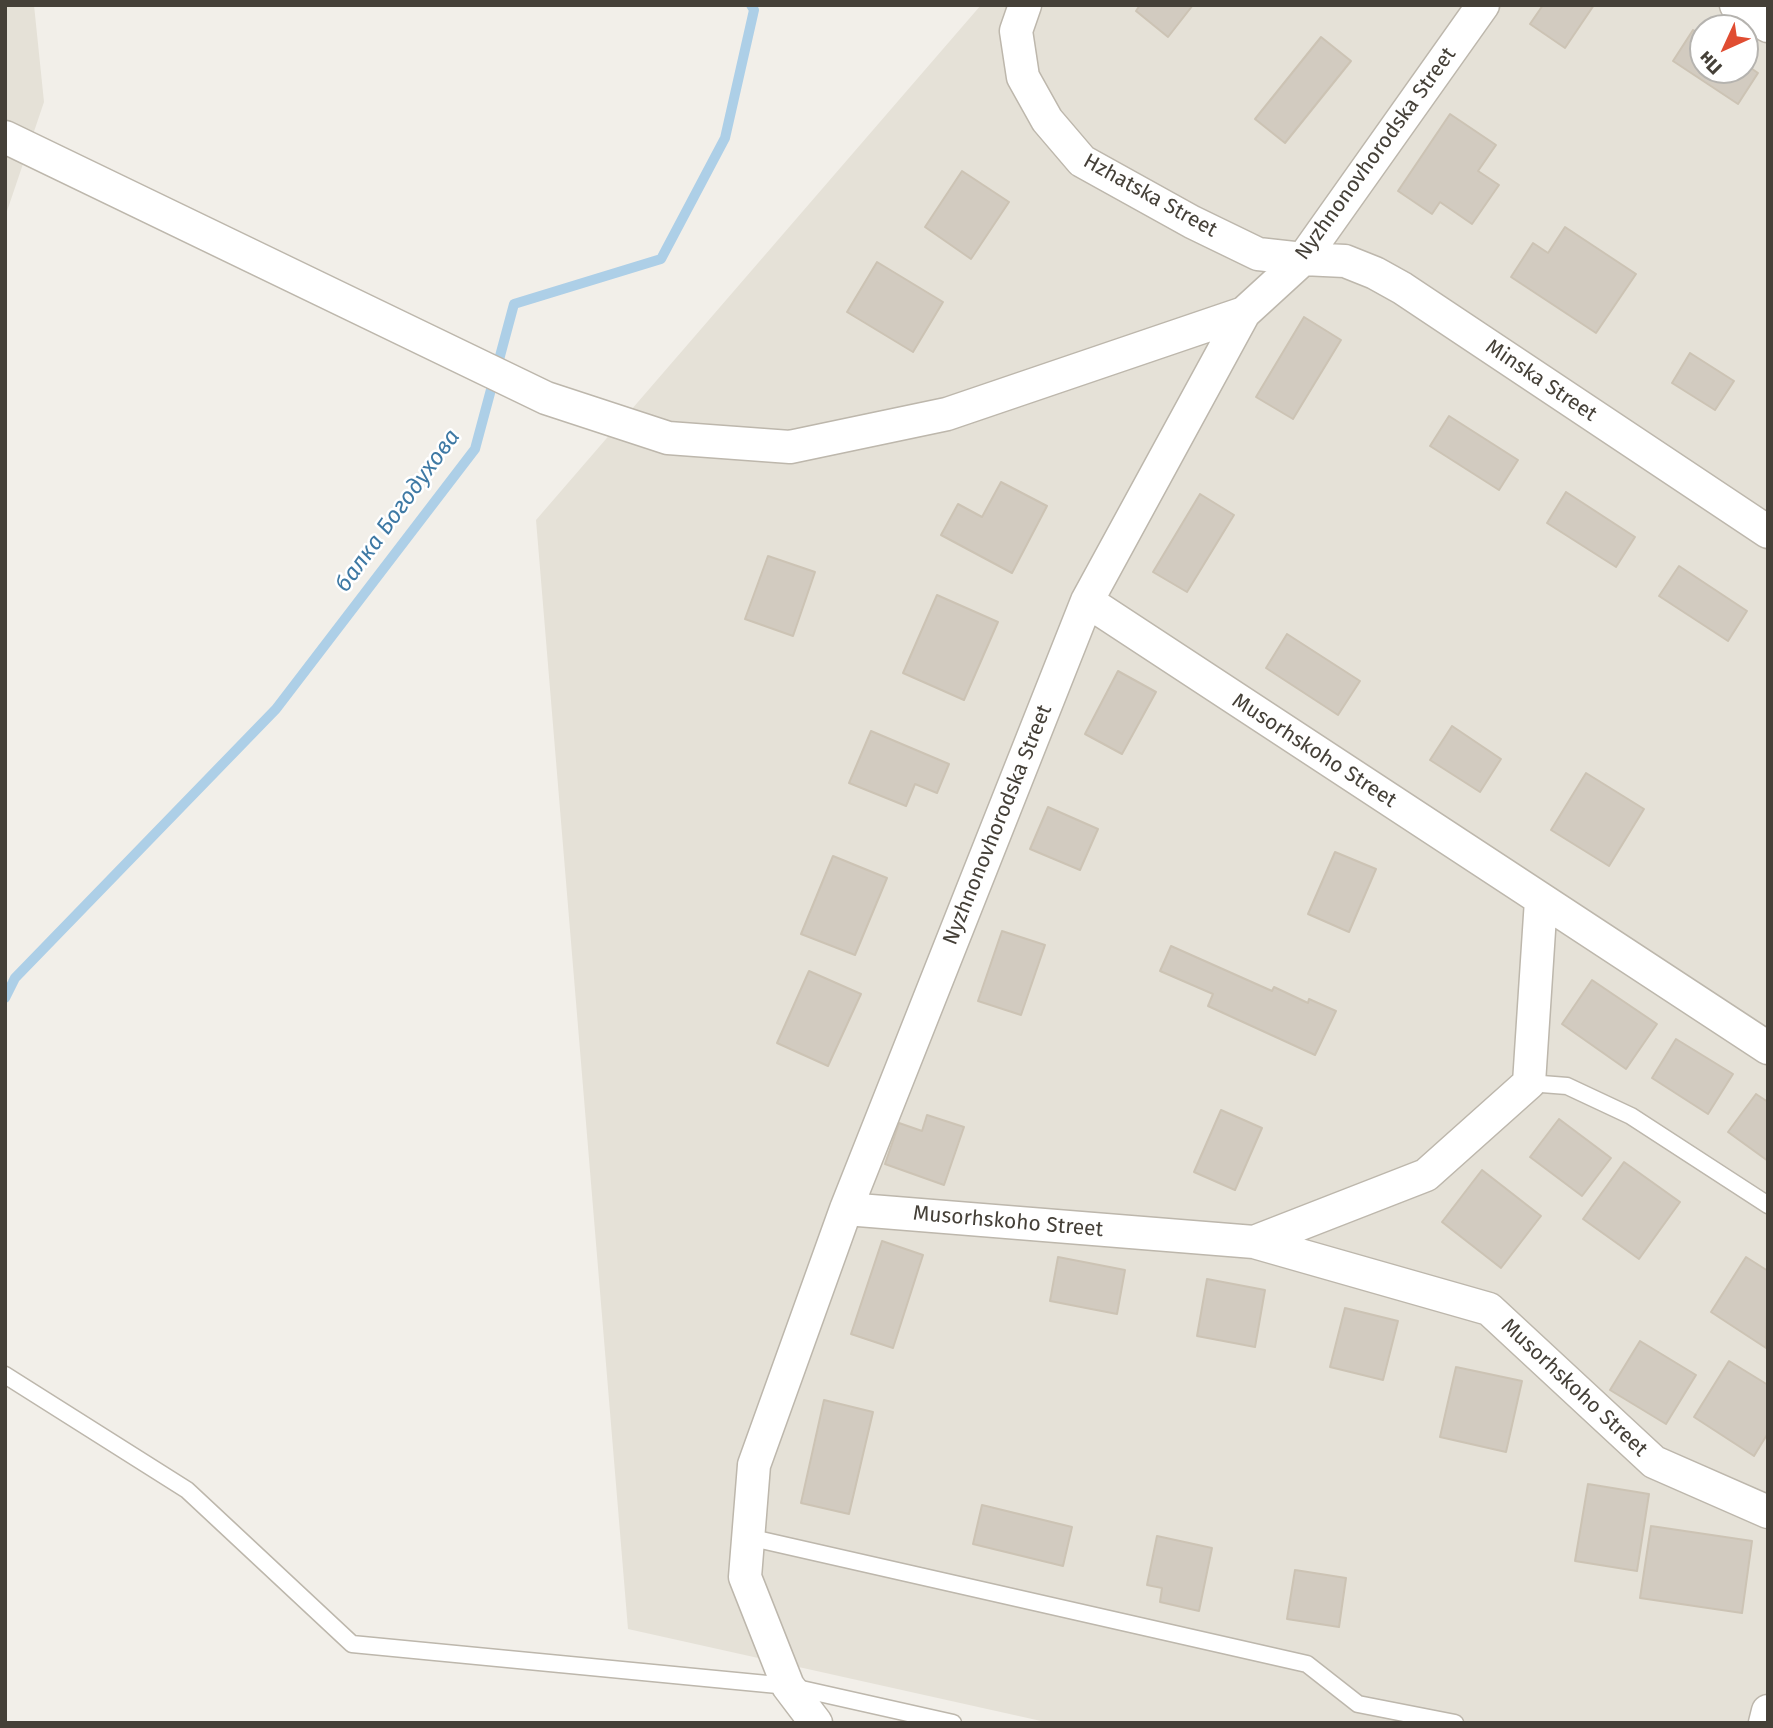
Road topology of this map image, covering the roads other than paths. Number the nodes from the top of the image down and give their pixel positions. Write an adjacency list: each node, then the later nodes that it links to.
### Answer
1 (1025, 5): 6 (street, Hzhatska Street)
2 (1483, 5): 6 (street, Nyzhnonovhorodska Street)
3 (1736, 5): 4 (street)
4 (1768, 26)
5 (5, 137): 7 (street)
6 (1303, 260): 7 (street, Nyzhnonovhorodska Street); 8 (street, Minska Street)
7 (1244, 313): 9 (street, Nyzhnonovhorodska Street)
8 (1768, 532)
9 (1087, 601): 10 (street, Musorhskoho Street); 14 (street, Nyzhnonovhorodska Street)
10 (1541, 900): 11 (street, Musorhskoho Street); 12 (street)
11 (1768, 1048)
12 (1529, 1083): 13 (lane); 15 (street, Musorhskoho Street)
13 (1768, 1205)
14 (846, 1209): 15 (street, Musorhskoho Street); 18 (street, Nyzhnonovhorodska Street)
15 (1254, 1242): 17 (street, Musorhskoho Street)
16 (5, 1375): 19 (lane)
17 (1768, 1513)
18 (748, 1537): 19 (street, Nyzhnonovhorodska Street); 23 (lane)
19 (788, 1686): 21 (street, Nyzhnonovhorodska Street); 22 (lane)
20 (1768, 1711): 24 (street)
21 (816, 1723)
22 (953, 1723)
23 (1455, 1723)
24 (1765, 1723)

